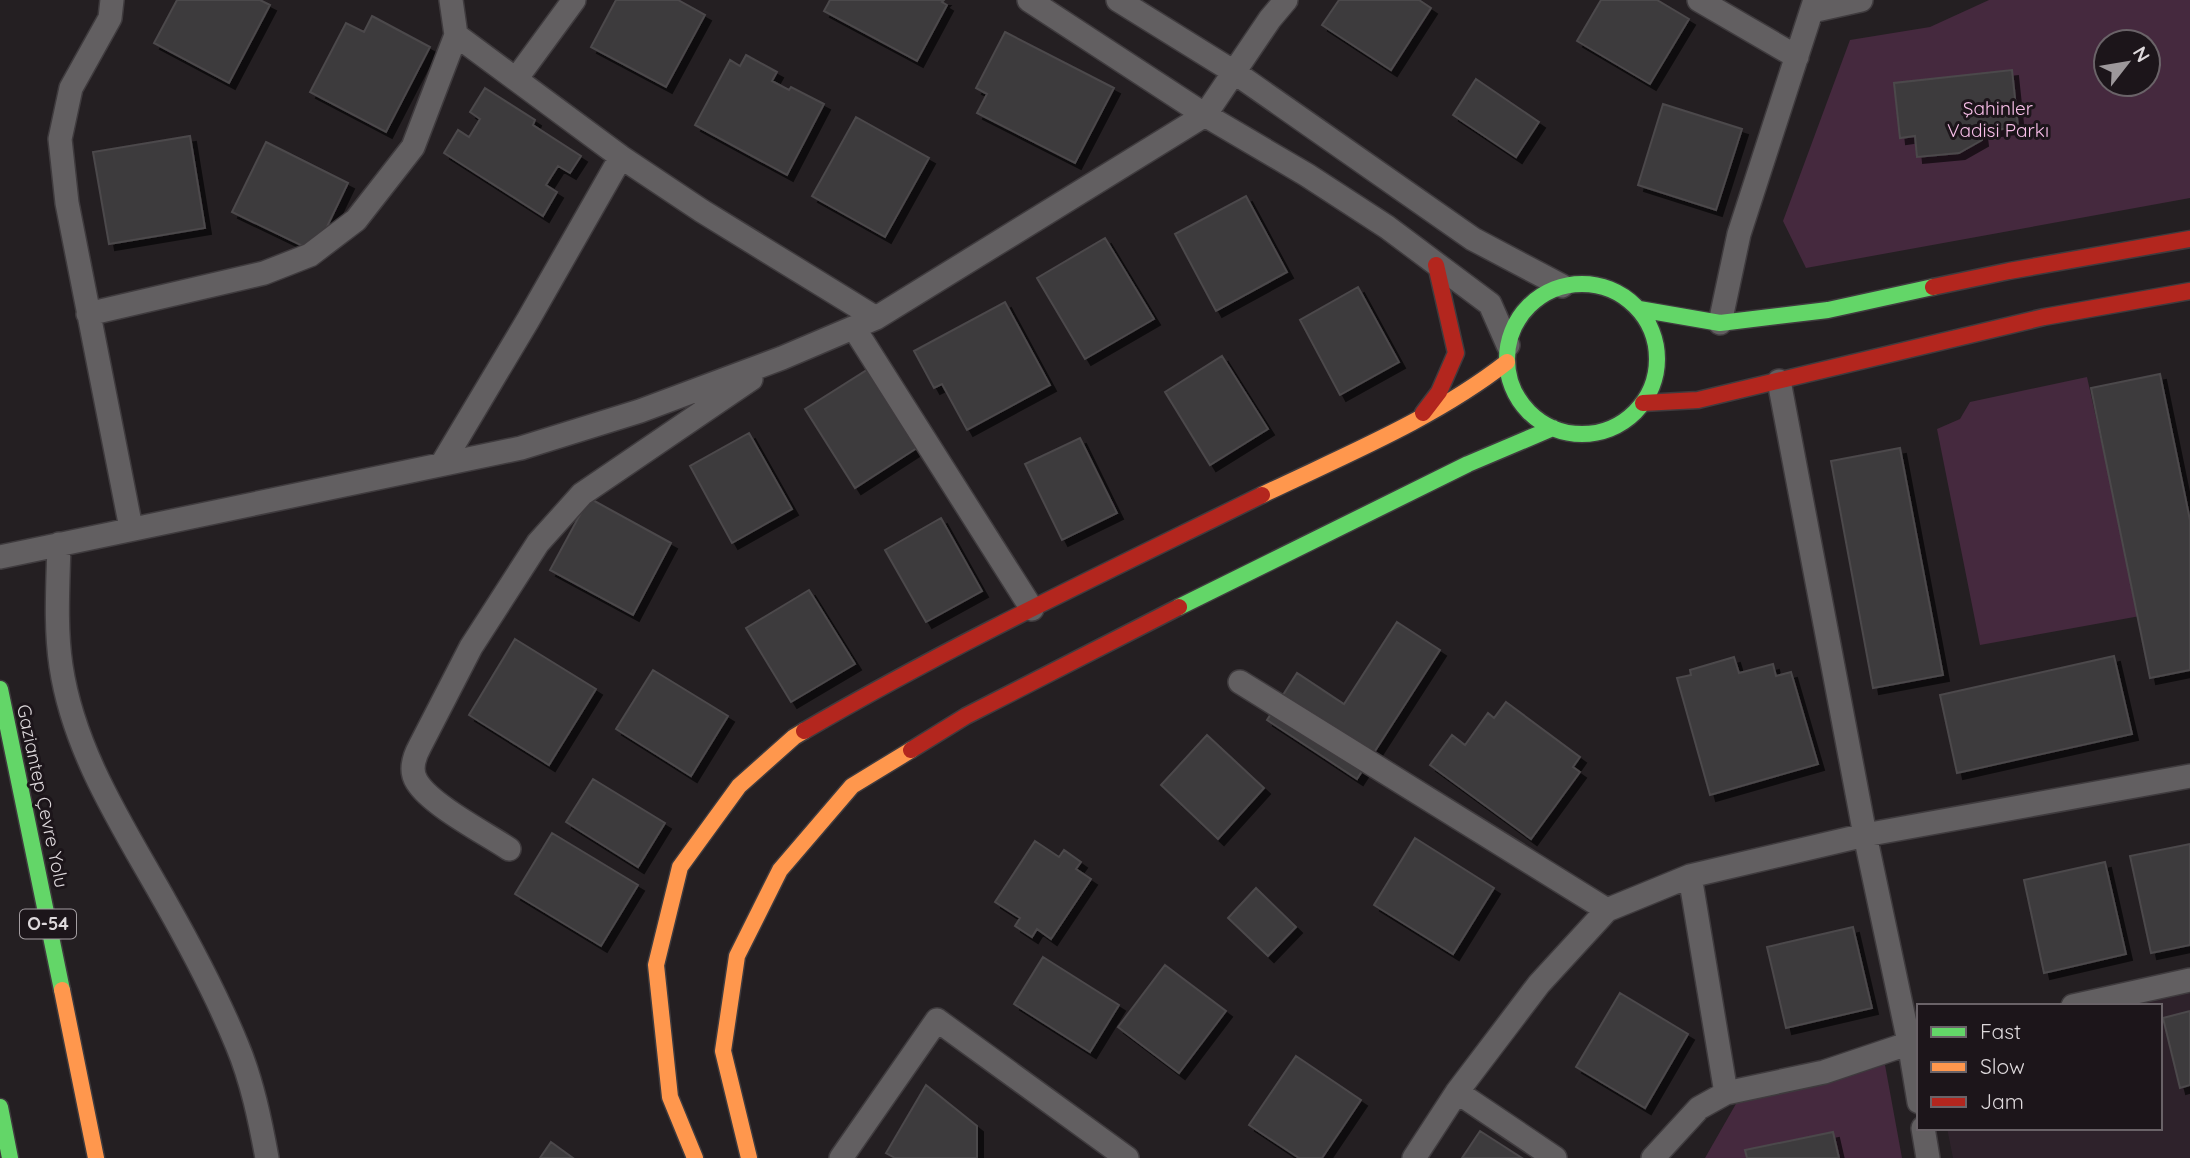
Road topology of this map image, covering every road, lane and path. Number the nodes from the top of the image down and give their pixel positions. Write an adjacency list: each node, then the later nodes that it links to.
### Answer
1 (112, 0): 21 (street)
2 (451, 0): 10 (street)
3 (574, 0): 13 (street)
4 (1029, 0): 14 (street)
5 (1118, 0): 12 (street)
6 (1286, 0): 12 (street)
7 (1699, 0): 11 (street)
8 (1861, 0): 9 (street)
9 (1813, 5): 11 (street)
10 (456, 34): 13 (street); 21 (street)
11 (1797, 57): 23 (street)
12 (1234, 72): 14 (street); 18 (street)
13 (516, 79): 15 (street)
14 (1205, 115): 17 (street); 22 (street)
15 (621, 157): 22 (street); 31 (street)
16 (2190, 239): 23 (main road)
17 (1436, 265): 25 (street); 29 (main road)
18 (1562, 286): 20 (main road); 25 (main road)
19 (2190, 291): 27 (main road)
20 (1639, 309): 23 (main road); 28 (main road)
21 (88, 314): 32 (street)
22 (876, 318): 24 (street)
23 (1720, 323)
24 (854, 328): 26 (street); 35 (street)
25 (1508, 354): 29 (main road); 30 (main road)
26 (782, 358): 31 (street); 40 (street)
27 (1779, 381): 28 (main road); 39 (street)
28 (1643, 403): 30 (main road)
29 (1420, 417): 35 (main road)
30 (1553, 428): 55 (main road)
31 (442, 464): 32 (street)
32 (131, 528): 33 (street)
33 (59, 544): 34 (street); 53 (street)
34 (0, 557)
35 (1032, 609): 54 (main road)
36 (1240, 682): 42 (street)
37 (0, 689): 52 (main road, Gaziantep Çevre Yolu / O-54)
38 (2190, 776): 39 (street)
39 (1865, 835): 41 (street); 45 (street)
40 (509, 849)
41 (1690, 876): 42 (street); 48 (street)
42 (1607, 910): 47 (street)
43 (2190, 980): 44 (street)
44 (2082, 1004)
45 (1914, 1041): 46 (street); 48 (street)
46 (1917, 1078)
47 (1457, 1092): 58 (street); 59 (street)
48 (1726, 1094): 60 (street)
49 (0, 1107): 51 (main road)
50 (1923, 1130): 61 (street)
51 (10, 1158)
52 (96, 1158)
53 (267, 1158)
54 (695, 1158)
55 (749, 1158)
56 (841, 1158): 57 (street)
57 (1127, 1158)
58 (1414, 1158)
59 (1555, 1158)
60 (1653, 1158)
61 (1928, 1158)

